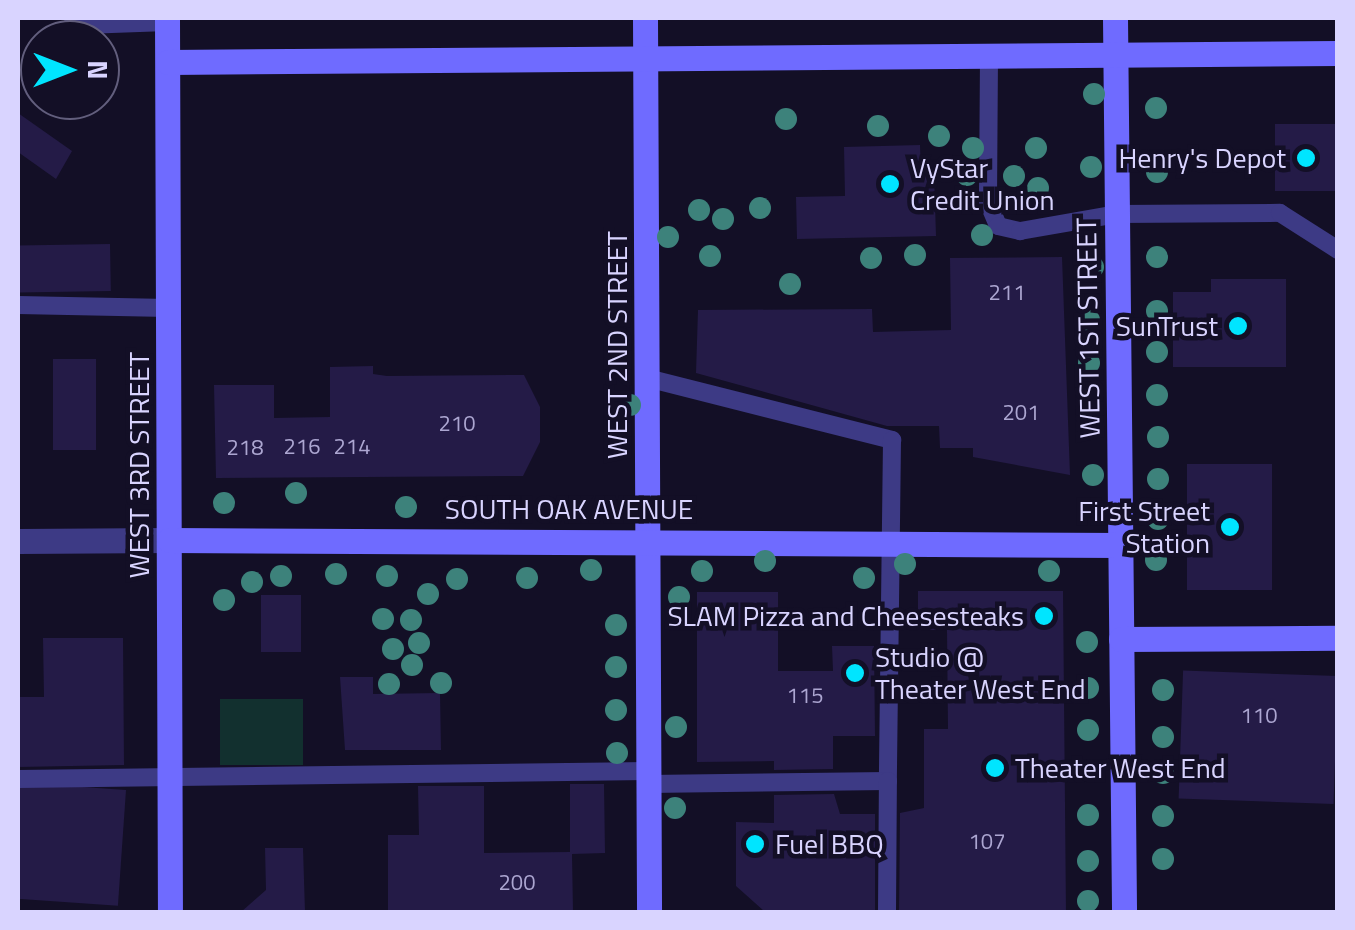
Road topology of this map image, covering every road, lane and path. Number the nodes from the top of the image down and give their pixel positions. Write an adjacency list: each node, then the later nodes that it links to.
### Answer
1 (73, 18): 4 (lane)
2 (646, 18): 8 (street, WEST 2ND STREET)
3 (1116, 18): 6 (street, WEST 1ST STREET)
4 (167, 20): 9 (street, WEST 3RD STREET)
5 (1338, 53): 6 (street)
6 (1116, 54): 7 (street); 10 (street, WEST 1ST STREET)
7 (990, 56): 8 (street); 10 (lane)
8 (645, 58): 9 (street); 14 (street, WEST 2ND STREET)
9 (168, 62): 13 (street, WEST 3RD STREET)
10 (1117, 214): 11 (lane); 19 (street, WEST 1ST STREET)
11 (1338, 250)
12 (18, 305): 13 (lane)
13 (168, 308): 16 (street, WEST 3RD STREET)
14 (647, 378): 15 (street, WEST 2ND STREET); 18 (lane)
15 (647, 538): 16 (street, SOUTH OAK AVENUE); 18 (street, SOUTH OAK AVENUE); 22 (street, WEST 2ND STREET)
16 (169, 540): 17 (street, SOUTH OAK AVENUE); 24 (street, WEST 3RD STREET)
17 (18, 541)
18 (887, 544): 19 (street, SOUTH OAK AVENUE); 25 (lane)
19 (1121, 545): 21 (street, WEST 1ST STREET)
20 (1338, 638): 21 (street)
21 (1121, 639): 29 (street, WEST 1ST STREET)
22 (648, 778): 24 (lane); 25 (lane); 27 (street, WEST 2ND STREET)
23 (18, 779): 24 (lane)
24 (170, 780): 26 (street, WEST 3RD STREET)
25 (888, 781): 28 (lane)
26 (170, 912)
27 (649, 912)
28 (887, 912)
29 (1124, 912)

